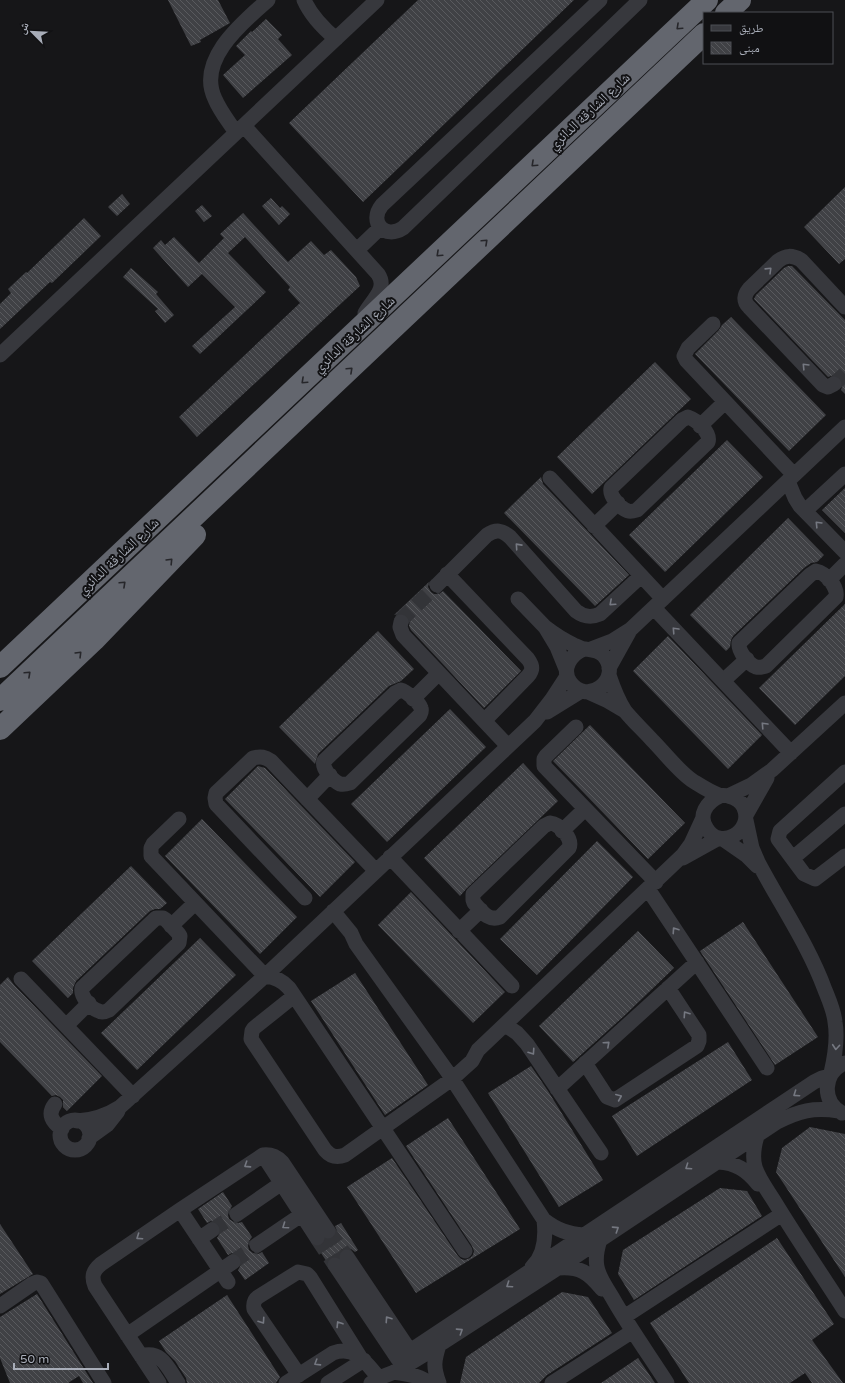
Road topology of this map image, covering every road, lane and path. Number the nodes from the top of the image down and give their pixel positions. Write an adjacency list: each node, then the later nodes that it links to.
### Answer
1 (268, 0): 11 (street)
2 (304, 0): 10 (street)
3 (377, 0): 10 (street)
4 (600, 0): 12 (street)
5 (640, 0): 12 (street)
6 (707, 0): 16 (highway, شارع الشارقة الدائري, one-way to 16)
7 (740, 0): 8 (highway)
8 (727, 12)
9 (703, 35): 22 (highway, شارع الشارقة الدائري, one-way to 9)
10 (336, 39): 11 (street)
11 (240, 130): 13 (street); 17 (street)
12 (380, 228): 13 (street)
13 (357, 250): 16 (street)
14 (842, 298): 18 (street, one-way to 14)
15 (713, 324): 19 (street)
16 (361, 327): 40 (highway, شارع الشارقة الدائري, one-way to 40)
17 (0, 355)
18 (834, 384)
19 (725, 402): 20 (street); 25 (street)
20 (700, 426): 26 (street); 26 (street)
21 (845, 427): 25 (street)
22 (284, 432): 47 (highway, شارع الشارقة الدائري, one-way to 22); 53 (highway, one-way to 22)
23 (845, 474): 27 (street)
24 (550, 478): 28 (street)
25 (791, 478): 27 (street); 34 (street)
26 (618, 503): 28 (street)
27 (805, 510): 29 (street, one-way to 27)
28 (594, 526): 31 (street)
29 (845, 552)
30 (845, 564): 32 (street)
31 (641, 576): 34 (street); 50 (street, one-way to 50)
32 (828, 580): 39 (street); 39 (street)
33 (518, 598): 36 (street)
34 (658, 604): 37 (street); 44 (street, one-way to 34)
35 (402, 622): 42 (street)
36 (545, 627): 38 (street); 43 (street)
37 (631, 629): 38 (street); 41 (street)
38 (588, 649): 41 (street); 43 (street)
39 (747, 659): 44 (street)
40 (0, 667)
41 (609, 672): 45 (street); 49 (street)
42 (439, 673): 46 (street); 50 (street)
43 (567, 673): 45 (street); 51 (street)
44 (723, 682): 55 (street, one-way to 44)
45 (585, 692): 49 (street); 51 (street)
46 (413, 699): 58 (street); 58 (street)
47 (0, 700)
48 (845, 703): 55 (street)
49 (626, 712): 59 (street)
50 (484, 721): 54 (street)
51 (535, 721): 54 (street)
52 (576, 727): 62 (street)
53 (0, 729)
54 (508, 746): 70 (street)
55 (791, 753): 56 (street)
56 (772, 770): 60 (street); 65 (street)
57 (845, 772): 71 (street)
58 (330, 776): 61 (street)
59 (688, 778): 60 (street); 64 (street)
60 (724, 796): 64 (street); 65 (street)
61 (307, 799): 73 (street); 76 (street)
62 (585, 809): 67 (street); 75 (street)
63 (845, 814): 71 (street)
64 (703, 815): 68 (street); 72 (street)
65 (746, 818): 68 (street); 74 (street)
66 (179, 819): 77 (street)
67 (562, 831): 78 (street); 78 (street)
68 (721, 838): 72 (street); 74 (street)
69 (845, 856): 71 (street)
70 (390, 857): 73 (street); 81 (street)
71 (793, 858)
72 (673, 865): 75 (street)
73 (376, 870): 79 (street)
74 (764, 874): 89 (street)
75 (652, 885): 82 (street, one-way to 75); 90 (street)
76 (306, 898)
77 (195, 903): 80 (street); 83 (street)
78 (481, 910): 81 (street)
79 (330, 914): 83 (street); 96 (street)
80 (171, 926): 88 (street); 88 (street)
81 (459, 931): 85 (street)
82 (697, 962): 86 (street); 95 (street)
83 (265, 976): 87 (street); 99 (street)
84 (21, 979): 91 (street)
85 (512, 986)
86 (668, 988): 93 (street, one-way to 86); 93 (street, one-way to 86)
87 (294, 996): 104 (street); 104 (street)
88 (89, 1003): 91 (street)
89 (835, 1020): 92 (street); 97 (street, one-way to 97)
90 (505, 1025): 96 (street); 98 (street, one-way to 98)
91 (66, 1026): 99 (street)
92 (845, 1034)
93 (585, 1063): 98 (street)
94 (845, 1063): 97 (street)
95 (767, 1068)
96 (449, 1075): 104 (street); 115 (street)
97 (831, 1075): 102 (street); 118 (street, one-way to 118)
98 (557, 1089): 108 (street)
99 (133, 1096): 101 (street)
100 (54, 1104): 105 (street)
101 (120, 1107): 103 (street); 107 (street)
102 (842, 1113): 106 (street)
103 (77, 1121): 105 (street); 107 (street)
104 (383, 1128): 122 (street)
105 (62, 1129): 107 (street)
106 (757, 1136): 109 (street); 114 (street)
107 (89, 1138)
108 (601, 1153)
109 (718, 1162): 114 (street); 120 (street, one-way to 109)
110 (286, 1180): 111 (street, one-way to 111); 112 (street); 113 (street)
111 (180, 1210): 119 (street); 132 (street, one-way to 132)
112 (307, 1211): 117 (street); 121 (street, one-way to 121)
113 (237, 1214)
114 (782, 1214): 129 (street); 130 (street)
115 (544, 1220): 118 (street); 126 (street)
116 (212, 1230): 119 (street)
117 (323, 1234)
118 (584, 1235): 126 (street)
119 (199, 1239): 127 (street)
120 (600, 1240): 125 (street); 130 (street)
121 (257, 1245)
122 (464, 1251)
123 (341, 1261): 136 (street, one-way to 123)
124 (233, 1262): 127 (street)
125 (558, 1268): 130 (street); 133 (street, one-way to 125)
126 (526, 1273): 136 (street, one-way to 136)
127 (224, 1276): 132 (street)
128 (0, 1306): 139 (street)
129 (845, 1311)
130 (624, 1317): 131 (street)
131 (633, 1331): 146 (street); 147 (street)
132 (127, 1335): 134 (street)
133 (439, 1344): 136 (street); 145 (street)
134 (141, 1356): 140 (street); 141 (street)
135 (362, 1358): 137 (street, one-way to 137); 137 (street, one-way to 137); 138 (street); 143 (street)
136 (401, 1361): 138 (street); 144 (street)
137 (299, 1375): 142 (street)
138 (375, 1381)
139 (104, 1383)
140 (159, 1383)
141 (178, 1383)
142 (286, 1383)
143 (328, 1383)
144 (428, 1383)
145 (439, 1383)
146 (552, 1383)
147 (668, 1383)

